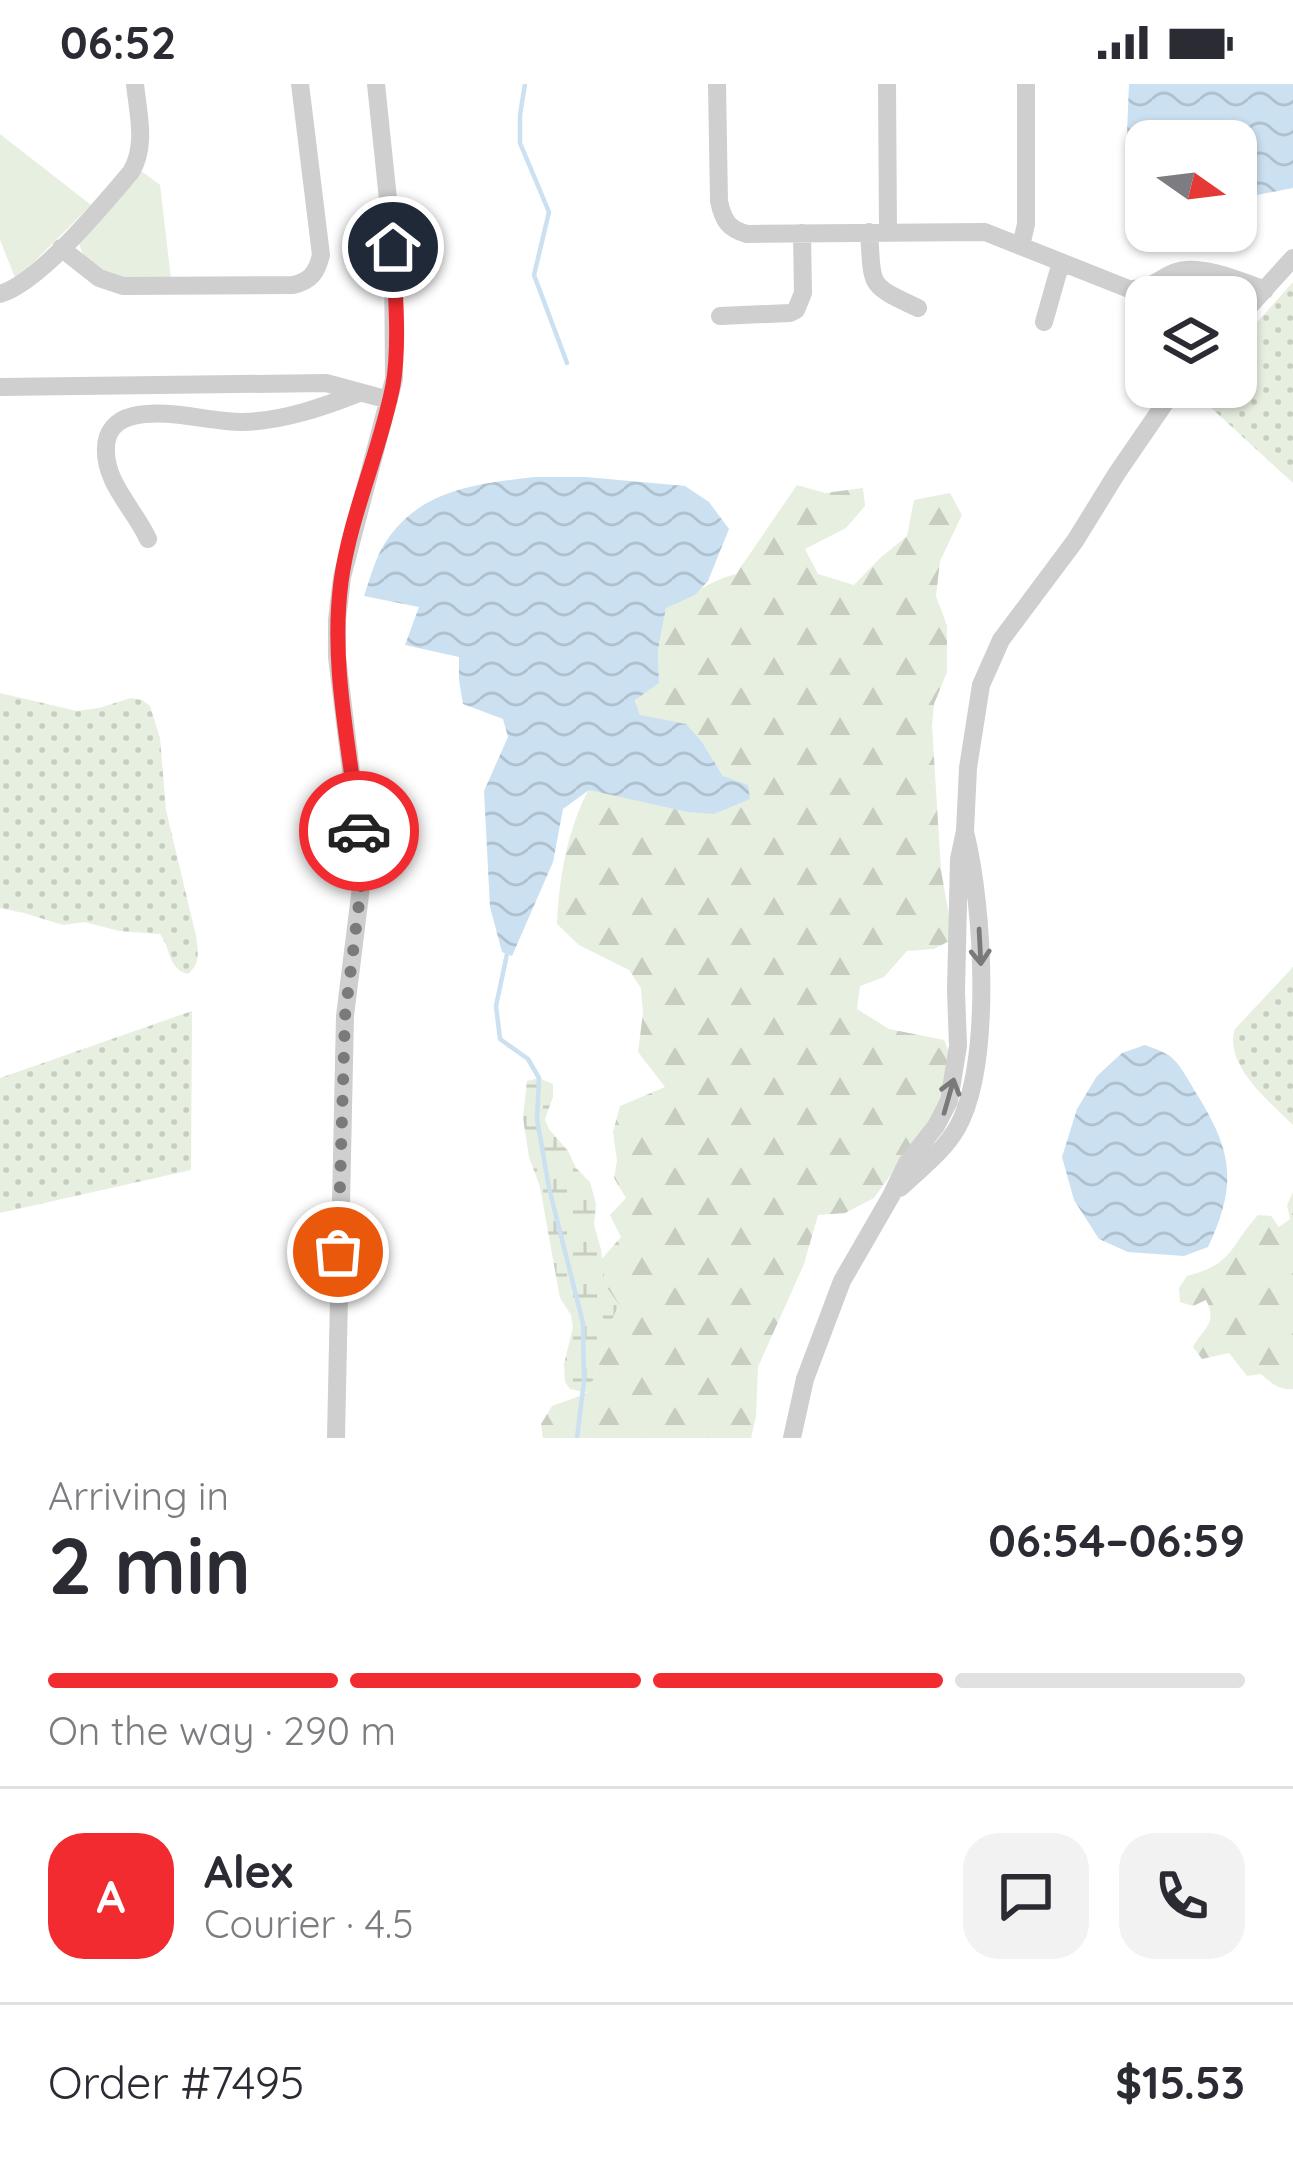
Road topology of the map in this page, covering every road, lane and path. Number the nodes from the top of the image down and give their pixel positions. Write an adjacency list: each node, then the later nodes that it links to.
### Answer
1 (135, 84): 10 (street)
2 (300, 84): 10 (street)
3 (376, 84): 21 (street)
4 (717, 84): 8 (street)
5 (887, 84): 7 (street)
6 (1026, 84): 9 (street)
7 (878, 232): 8 (street); 9 (street); 16 (street)
8 (802, 233): 17 (street)
9 (1022, 246): 12 (street)
10 (61, 248): 14 (street)
11 (1293, 258): 13 (street)
12 (1060, 262): 13 (street); 18 (street)
13 (1265, 290): 15 (street)
14 (0, 294)
15 (1257, 299)
16 (918, 308)
17 (720, 316)
18 (1044, 322)
19 (0, 388): 20 (street)
20 (359, 393): 21 (street); 23 (street)
21 (389, 400): 24 (street)
22 (1161, 408): 25 (street)
23 (148, 539)
24 (336, 1438)
25 (792, 1438)

